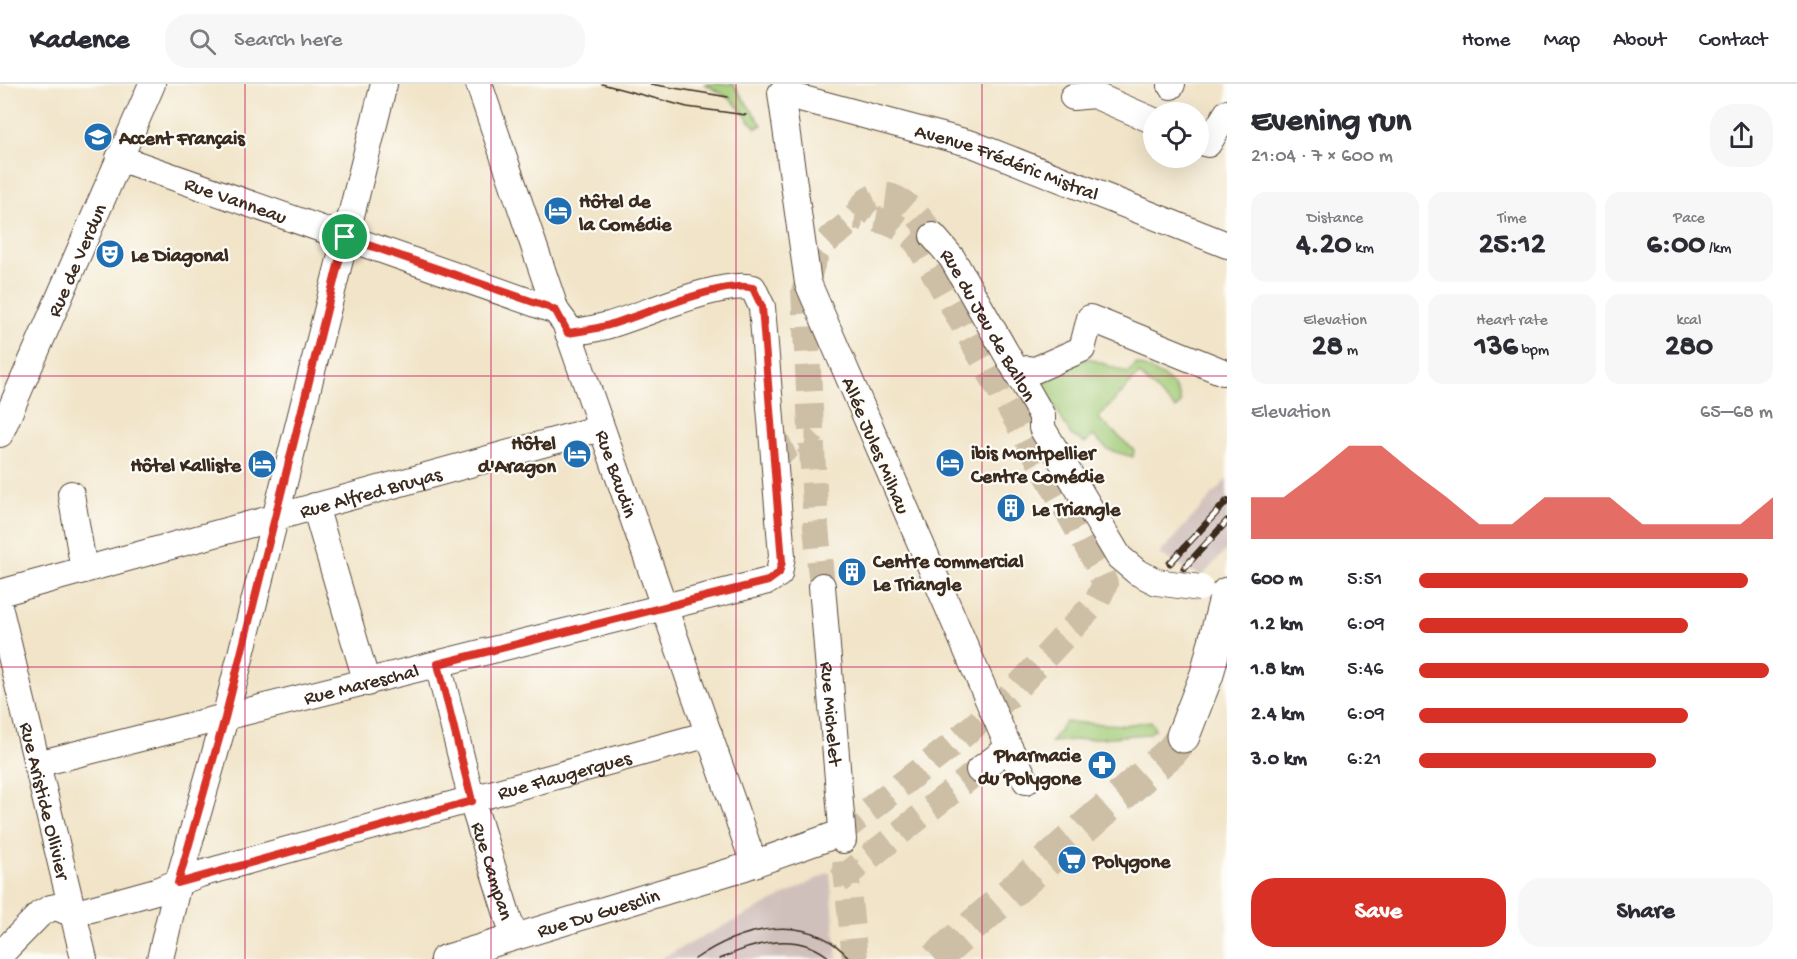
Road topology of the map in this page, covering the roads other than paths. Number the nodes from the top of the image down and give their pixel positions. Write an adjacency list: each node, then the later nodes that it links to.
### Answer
1 (152, 84): 9 (street, Rue de Verdun)
2 (384, 84): 11 (street)
3 (479, 84): 13 (street, Rue Baudin)
4 (1080, 92): 7 (street)
5 (781, 93): 12 (street, Avenue Frédéric Mistral); 33 (street, Allée Jules Milhau)
6 (1227, 113): 8 (street)
7 (1143, 117)
8 (1211, 144)
9 (119, 158): 11 (street, Rue Vanneau); 17 (street, Rue de Verdun)
10 (933, 236): 14 (street, Rue du Jeu de Ballon)
11 (345, 237): 13 (street, Rue Vanneau); 20 (street)
12 (1227, 245)
13 (562, 322): 16 (street, Rue Baudin); 26 (street, Rue Mareschal)
14 (1023, 371): 15 (street); 24 (street, Rue du Jeu de Ballon, bridge)
15 (1223, 372)
16 (601, 428): 19 (street, Rue Alfred Bruyas); 26 (street, Rue Baudin)
17 (0, 434)
18 (71, 494): 21 (street)
19 (315, 506): 20 (street, Rue Alfred Bruyas); 29 (street)
20 (275, 516): 21 (street, Rue Alfred Bruyas); 30 (street)
21 (84, 570): 25 (street, Rue Alfred Bruyas)
22 (822, 586): 38 (street, Rue Michelet)
23 (1227, 589): 24 (street, Rue du Jeu de Ballon)
24 (1214, 591): 32 (street)
25 (0, 593)
26 (663, 608): 28 (street, Rue Mareschal); 31 (street, Rue Baudin)
27 (0, 610): 34 (street, Rue Aristide Ollivier)
28 (438, 664): 29 (street, Rue Mareschal); 37 (street, Rue Campan)
29 (367, 683): 30 (street, Rue Mareschal)
30 (225, 718): 34 (street, Rue Mareschal); 40 (street)
31 (709, 734): 37 (street, Rue Flaugergues); 39 (street, Rue Baudin)
32 (1183, 736)
33 (1009, 748): 35 (street); 36 (street, Allée Jules Milhau)
34 (37, 764): 41 (street, Rue Aristide Ollivier)
35 (979, 770)
36 (1026, 781)
37 (472, 801): 40 (street, Rue Flaugergues); 42 (street, Rue Campan)
38 (840, 837): 39 (street, Rue Du Guesclin)
39 (754, 864): 42 (street, Rue Du Guesclin)
40 (178, 883): 41 (street, Rue Flaugergues); 45 (street)
41 (73, 914): 43 (street); 44 (street, Rue Aristide Ollivier)
42 (514, 937): 46 (street, Rue Du Guesclin)
43 (0, 955)
44 (84, 959)
45 (160, 959)
46 (443, 959)

